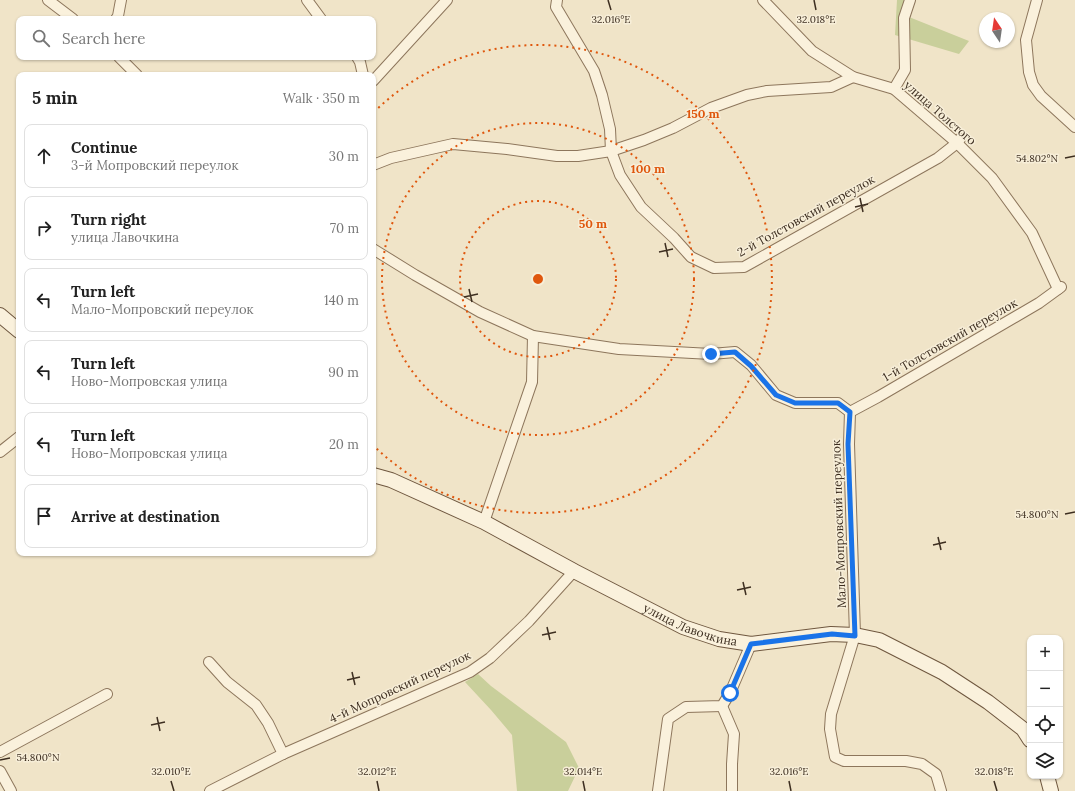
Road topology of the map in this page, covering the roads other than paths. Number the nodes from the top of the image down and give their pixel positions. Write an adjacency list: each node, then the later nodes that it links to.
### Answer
1 (48, 0): 9 (street)
2 (121, 0): 10 (street)
3 (307, 0): 11 (street)
4 (447, 0): 17 (street)
5 (557, 0): 21 (street, 2-й Толстовский переулок)
6 (763, 0): 16 (street, улица Толстого)
7 (910, 0): 18 (street)
8 (1037, 0): 19 (street)
9 (69, 16)
10 (118, 16)
11 (319, 16)
12 (122, 60): 14 (street)
13 (359, 60): 15 (street)
14 (135, 72)
15 (362, 72)
16 (854, 77): 18 (street, улица Толстого); 21 (street)
17 (376, 78)
18 (895, 89): 20 (street, улица Толстого)
19 (1075, 127)
20 (958, 141): 21 (street, 2-й Толстовский переулок); 24 (street, улица Толстого)
21 (611, 151): 22 (street)
22 (376, 164)
23 (376, 251): 27 (street)
24 (1060, 288): 28 (street, 1-й Толстовский переулок)
25 (0, 314): 26 (main road)
26 (16, 328)
27 (533, 336): 28 (street); 32 (street)
28 (850, 412): 34 (street, Мало-Мопровский переулок)
29 (16, 439): 30 (street)
30 (0, 452)
31 (376, 476): 32 (main road, улица Лавочкина)
32 (484, 522): 33 (main road, улица Лавочкина)
33 (574, 571): 35 (main road, улица Лавочкина); 41 (street, 4-й Мопровский переулок)
34 (855, 636): 35 (main road, улица Лавочкина); 39 (main road, улица Лавочкина); 48 (street, Мало-Мопровский переулок)
35 (751, 644): 38 (street)
36 (209, 662): 41 (street)
37 (107, 694): 40 (street)
38 (722, 706): 46 (street); 47 (street)
39 (1027, 735)
40 (0, 752)
41 (283, 754): 45 (street, 4-й Мопровский переулок)
42 (0, 771): 44 (street)
43 (1048, 779): 49 (main road)
44 (11, 791)
45 (210, 791)
46 (658, 791)
47 (732, 791)
48 (941, 791)
49 (1051, 791)

